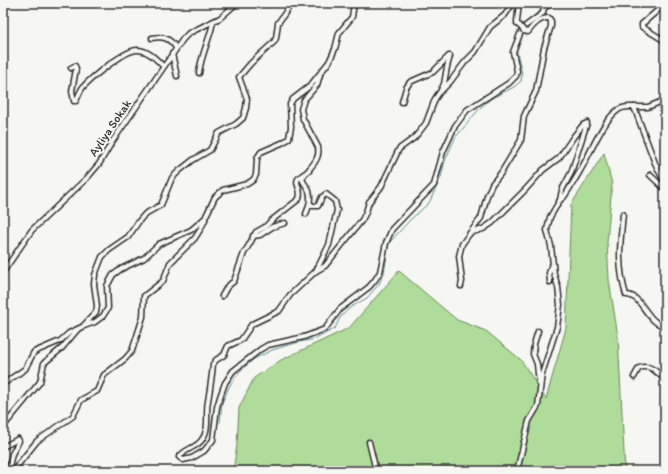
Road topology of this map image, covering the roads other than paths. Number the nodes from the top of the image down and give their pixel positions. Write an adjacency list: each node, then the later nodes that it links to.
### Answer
1 (237, 3): 10 (street, Ayliya Sokak)
2 (292, 3): 43 (street)
3 (354, 3): 18 (street)
4 (508, 3): 9 (street)
5 (513, 3): 9 (street)
6 (519, 3): 35 (street, bridge)
7 (552, 3): 38 (street)
8 (665, 4): 12 (street)
9 (508, 11): 20 (street)
10 (213, 22): 13 (street, Ayliya Sokak); 17 (street)
11 (152, 38): 13 (street)
12 (665, 41)
13 (176, 48): 14 (street, Ayliya Sokak)
14 (172, 54): 15 (street, Ayliya Sokak); 19 (street)
15 (163, 66): 16 (street); 39 (street, Ayliya Sokak)
16 (71, 68)
17 (199, 73)
18 (321, 73): 24 (street); 33 (street)
19 (177, 76)
20 (439, 93): 22 (street); 38 (street)
21 (665, 100): 23 (street)
22 (402, 102)
23 (634, 108): 26 (street); 29 (street)
24 (309, 171): 30 (street); 36 (street)
25 (650, 175): 28 (street)
26 (663, 177): 27 (street)
27 (665, 183)
28 (665, 189)
29 (560, 200): 35 (street); 37 (street)
30 (310, 204): 31 (street); 38 (street)
31 (306, 214)
32 (623, 214): 44 (street)
33 (205, 218): 43 (street); 55 (street)
34 (285, 223): 36 (street)
35 (470, 233): 41 (street)
36 (253, 236): 42 (street)
37 (552, 264): 40 (street); 50 (street)
38 (316, 271)
39 (3, 272)
40 (550, 282)
41 (461, 286)
42 (222, 296)
43 (84, 326): 45 (street)
44 (665, 326)
45 (79, 328): 49 (street); 51 (street)
46 (538, 331): 50 (street)
47 (634, 377): 48 (street)
48 (665, 380)
49 (3, 384)
50 (540, 386): 57 (street)
51 (3, 427)
52 (369, 442): 56 (street)
53 (3, 447): 54 (street)
54 (8, 471)
55 (13, 471)
56 (376, 471)
57 (517, 471)

